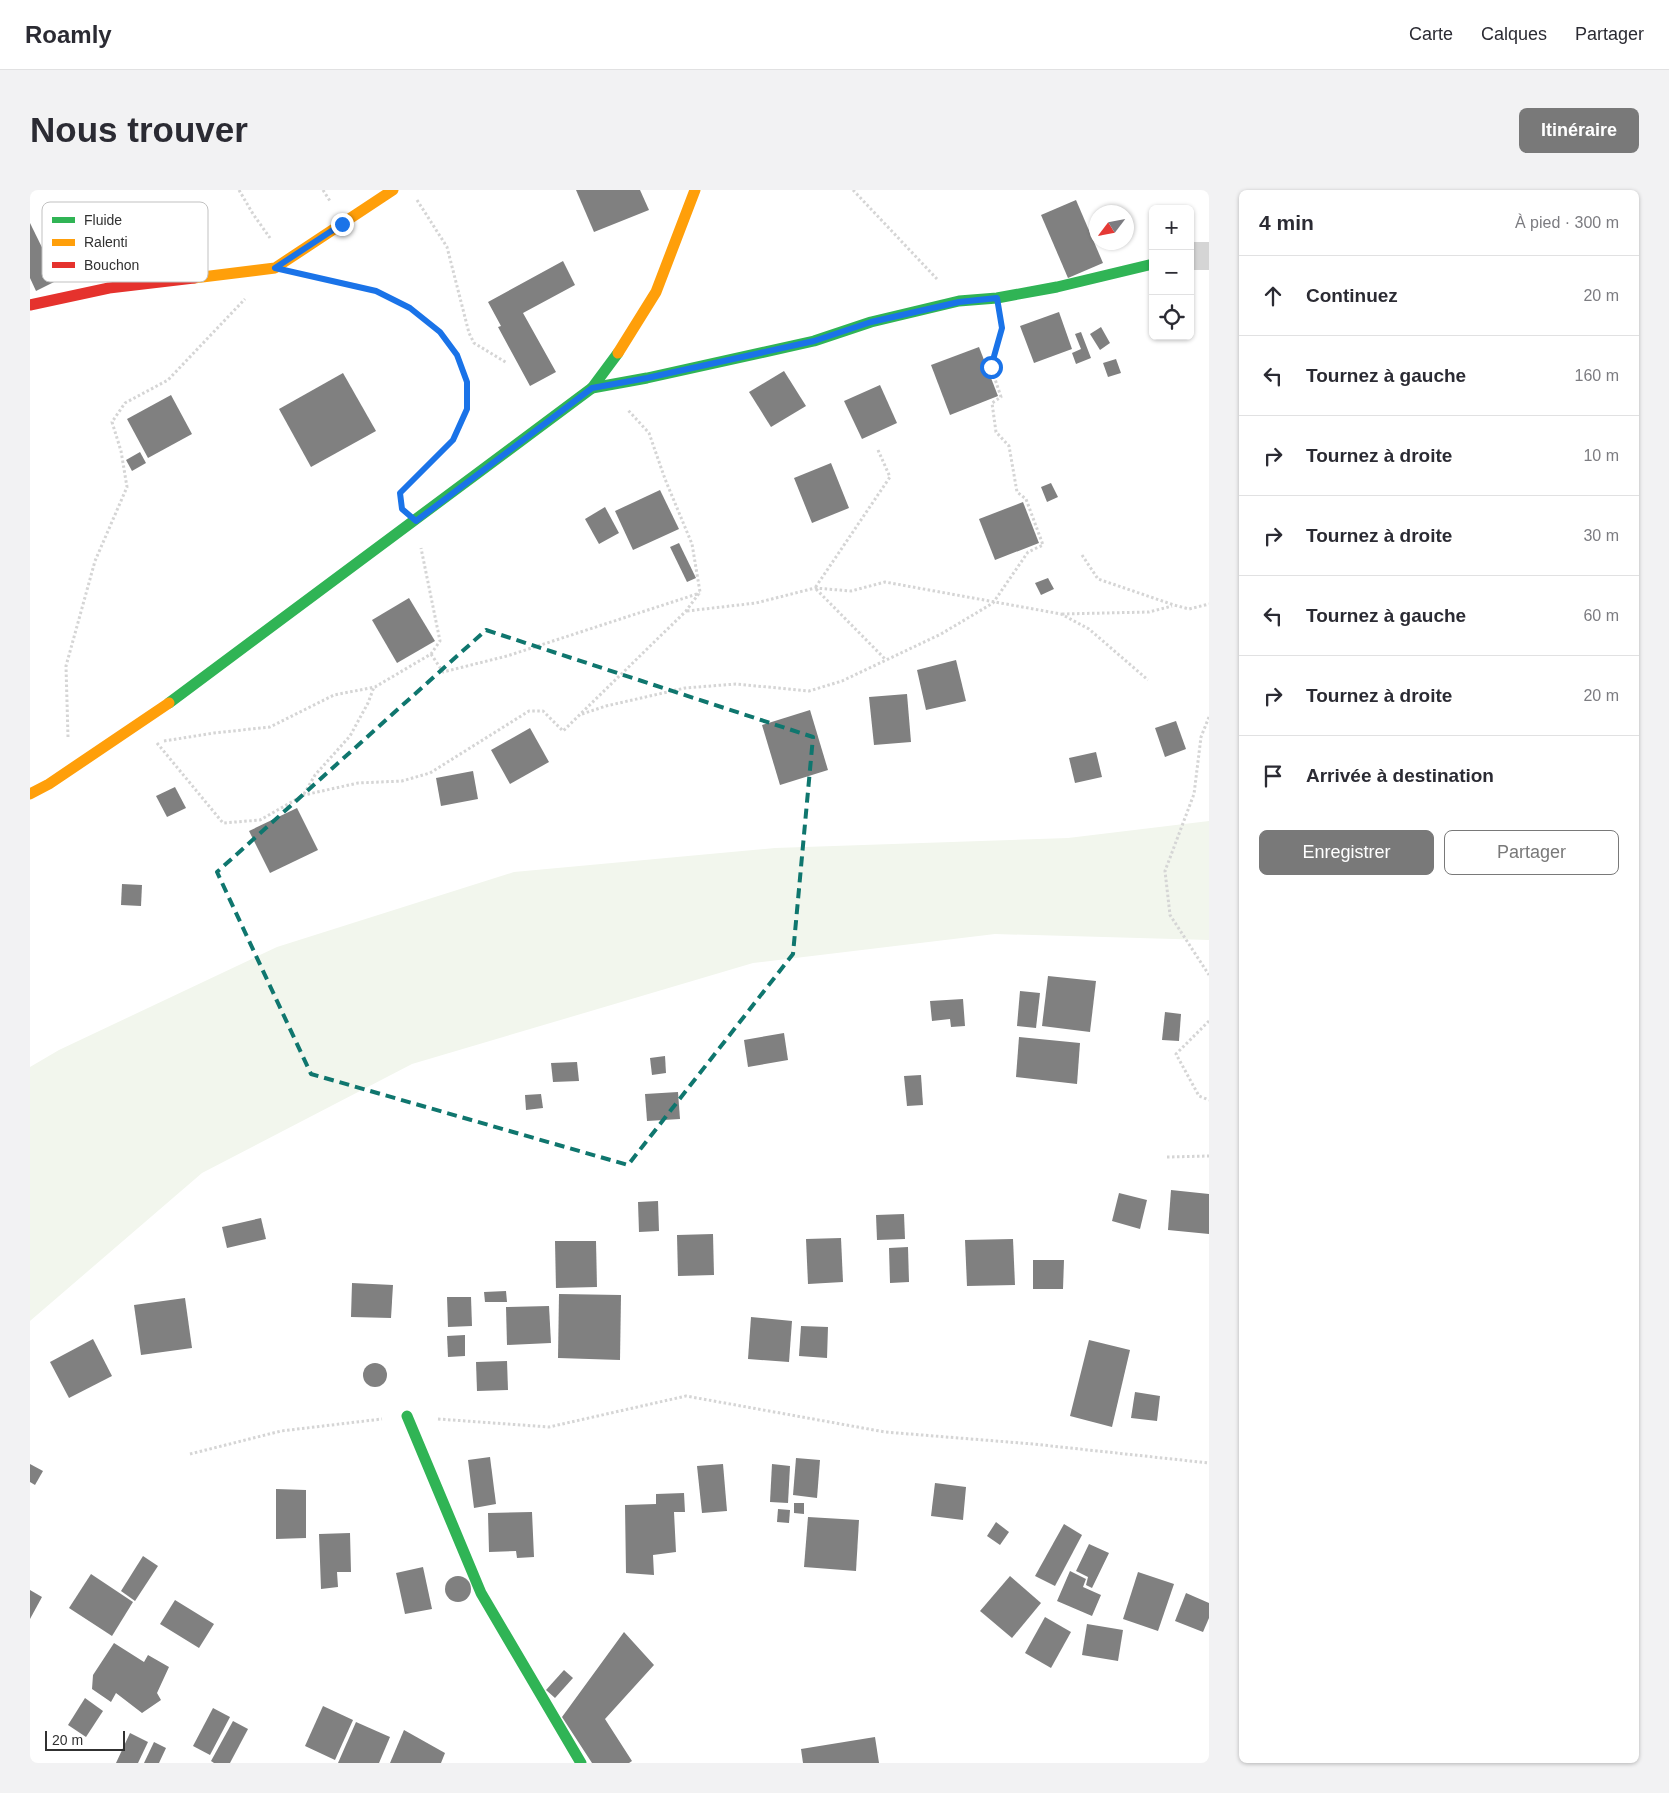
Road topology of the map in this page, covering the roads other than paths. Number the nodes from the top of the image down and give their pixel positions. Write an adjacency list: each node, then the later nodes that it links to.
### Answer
1 (393, 190): 6 (street)
2 (695, 190): 9 (street)
3 (1194, 256): 4 (street)
4 (1209, 256)
5 (1149, 265): 9 (street)
6 (208, 276)
7 (159, 282): 8 (street)
8 (30, 305)
9 (592, 388): 10 (street)
10 (30, 794)
11 (407, 1416): 12 (street)
12 (580, 1763)

